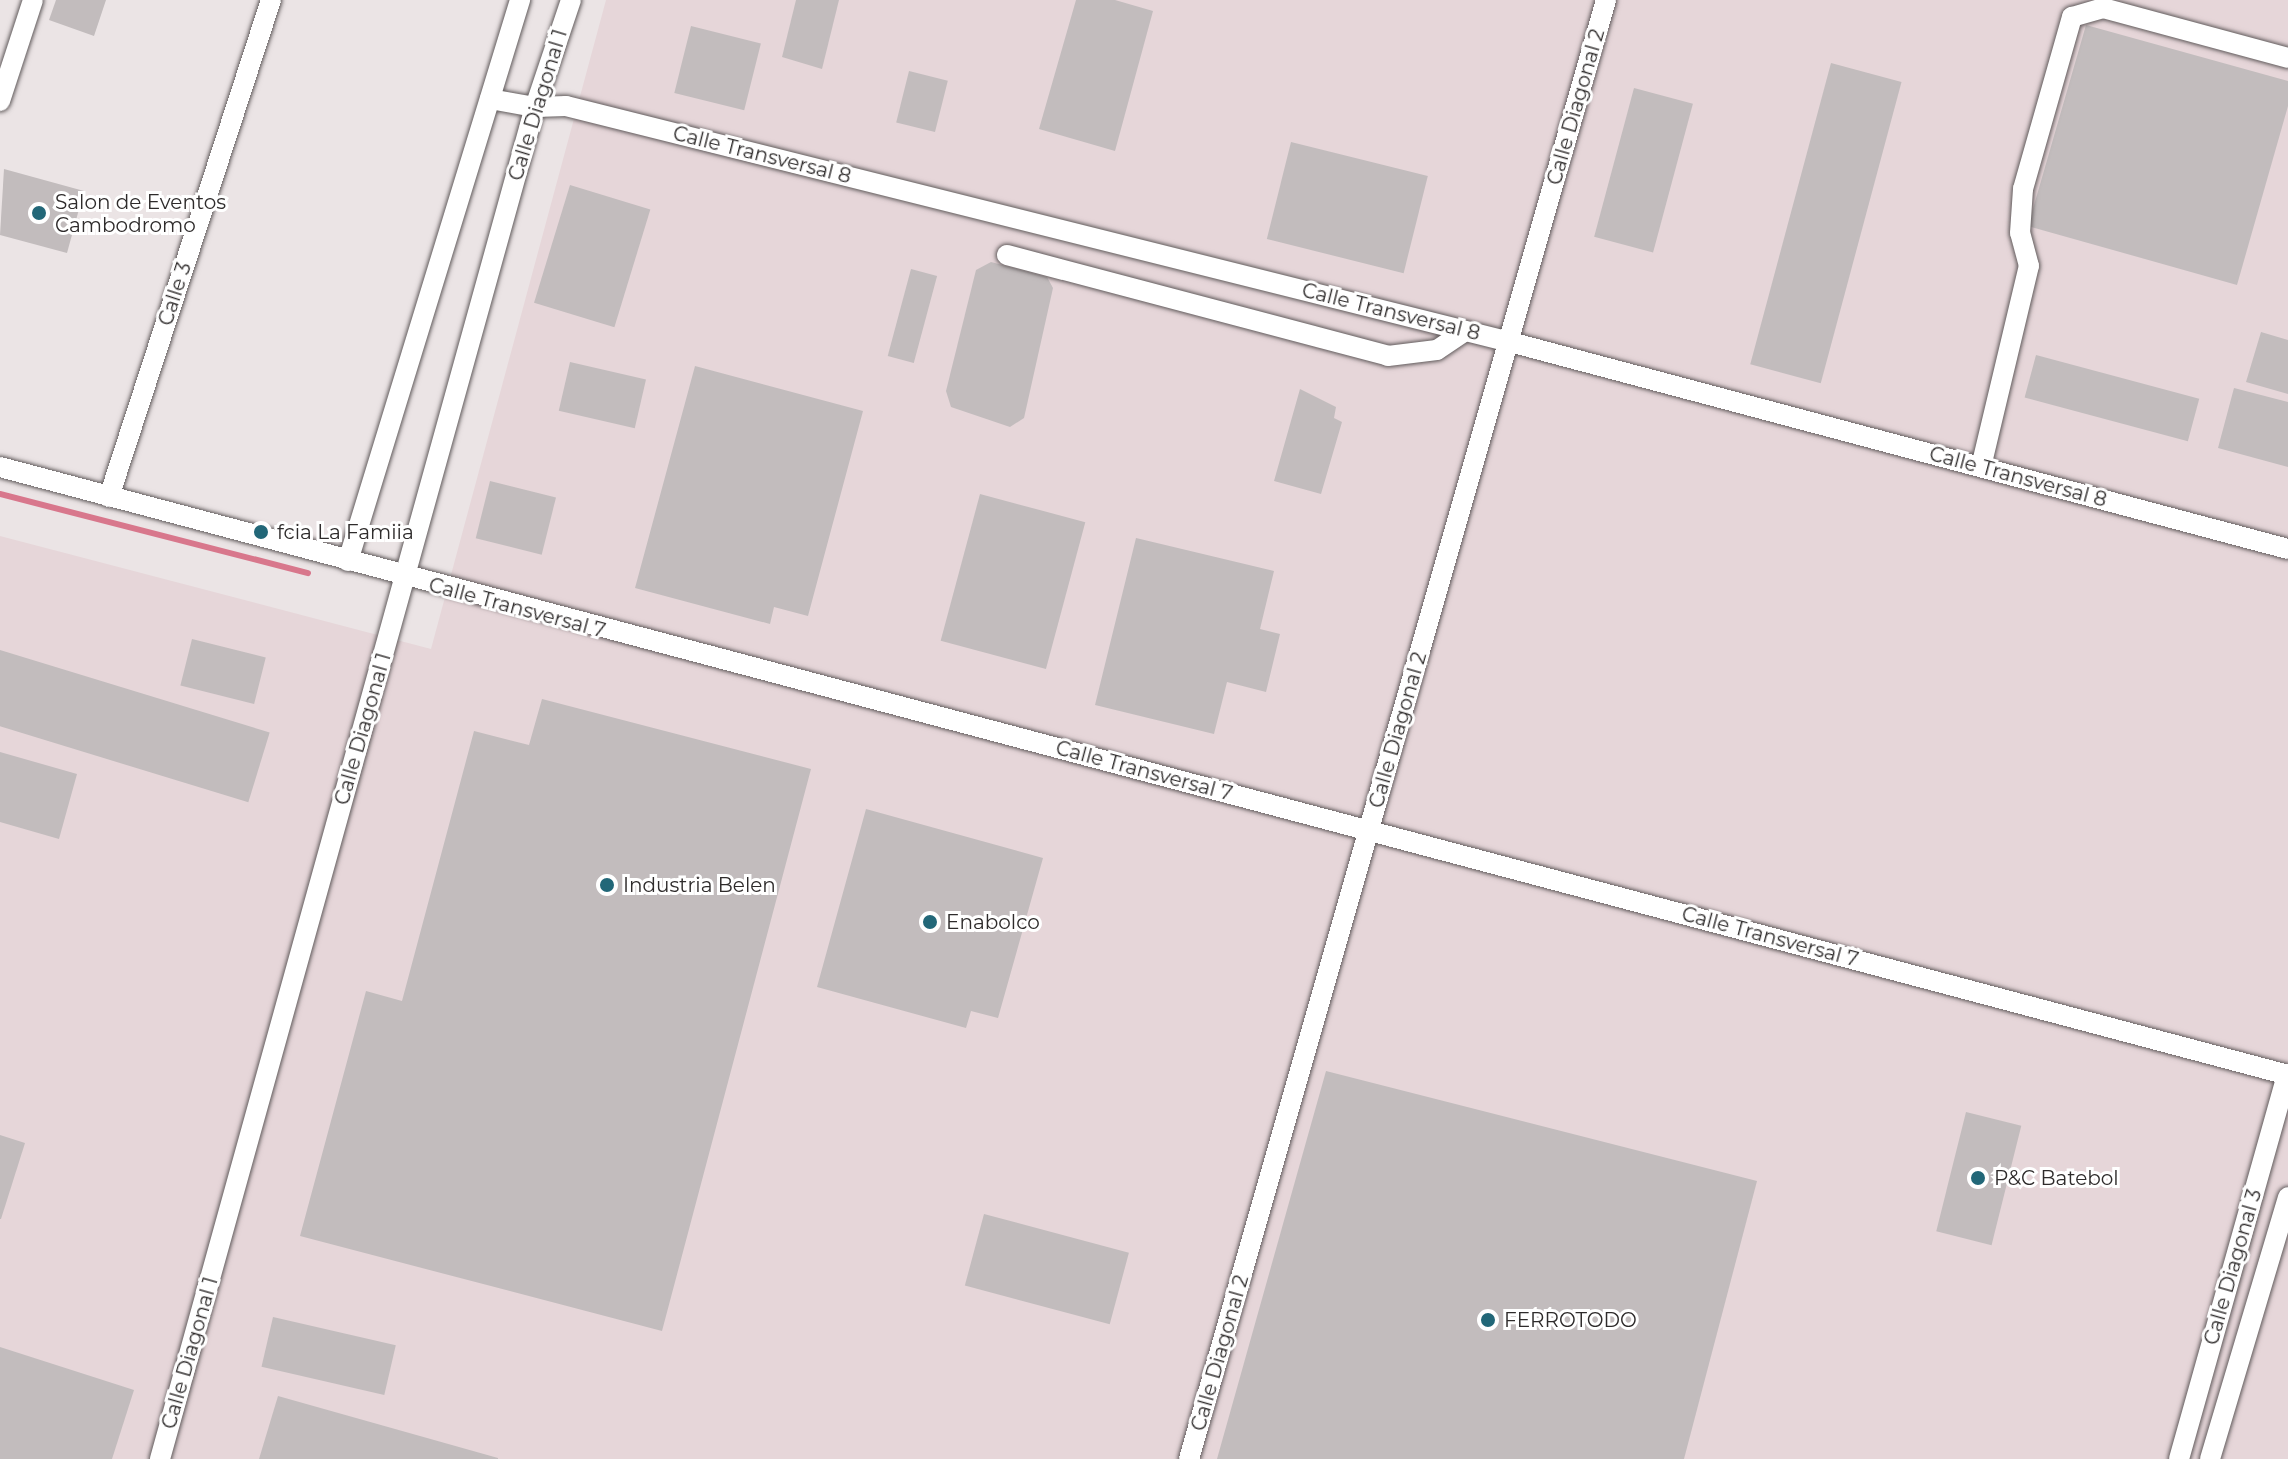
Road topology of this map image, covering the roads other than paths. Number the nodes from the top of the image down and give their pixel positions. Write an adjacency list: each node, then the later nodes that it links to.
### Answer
1 (33, 0): 8 (street)
2 (271, 0): 15 (street, Calle 3)
3 (520, 0): 7 (street)
4 (571, 0): 9 (street, Calle Diagonal 1)
5 (1606, 0): 12 (street, Calle Diagonal 2)
6 (2288, 58): 14 (street)
7 (490, 99): 9 (street, Calle Transversal 8); 17 (street)
8 (0, 101)
9 (535, 107): 11 (street, Calle Transversal 8); 18 (street, Calle Diagonal 1)
10 (1007, 255): 11 (street)
11 (1465, 331): 12 (street, Calle Transversal 8)
12 (1510, 342): 14 (street, Calle Transversal 8); 19 (street, Calle Diagonal 2)
13 (0, 467): 15 (street, Calle Transversal 7)
14 (1981, 467): 16 (street, Calle Transversal 8)
15 (109, 497): 17 (street, Calle Transversal 7)
16 (2288, 549)
17 (348, 561): 18 (street, Calle Transversal 7)
18 (405, 579): 19 (street, Calle Transversal 7); 22 (street, Calle Diagonal 1)
19 (1369, 829): 20 (street, Calle Transversal 7); 23 (street, Calle Diagonal 2)
20 (2287, 1075): 24 (street, Calle Diagonal 3)
21 (2288, 1197): 25 (street)
22 (160, 1459)
23 (1189, 1459)
24 (2179, 1459)
25 (2210, 1459)

